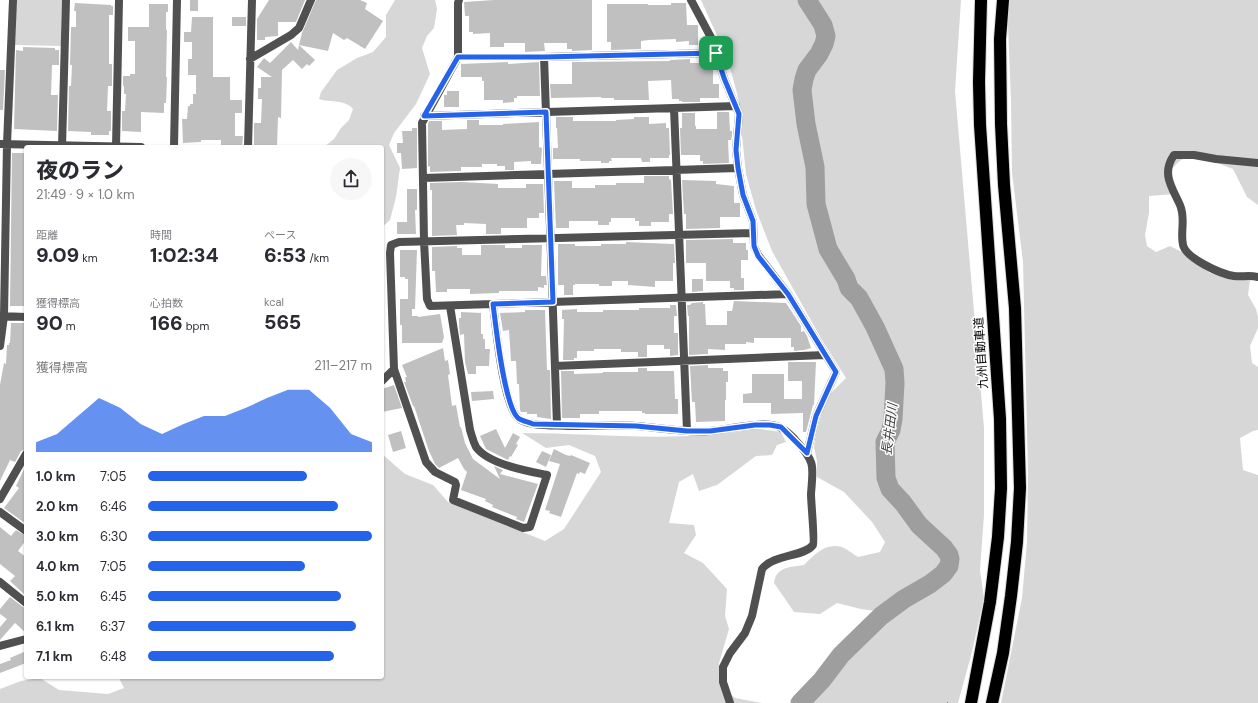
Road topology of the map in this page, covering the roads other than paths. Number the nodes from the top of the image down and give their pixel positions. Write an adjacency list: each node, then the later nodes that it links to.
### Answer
1 (13, 0): 19 (street)
2 (66, 0): 21 (street)
3 (119, 0): 22 (street)
4 (177, 0): 23 (street)
5 (252, 0): 14 (street)
6 (311, 0): 14 (street)
7 (460, 0): 12 (street)
8 (690, 0): 11 (street)
9 (981, 0): 60 (highway, 九州自動車道)
10 (1003, 0): 61 (highway)
11 (716, 53): 13 (street); 15 (street)
12 (458, 57): 13 (street); 18 (street)
13 (544, 57): 17 (street)
14 (250, 59): 24 (street)
15 (736, 106): 16 (street); 26 (street)
16 (674, 108): 17 (street); 27 (street)
17 (546, 112): 18 (street); 28 (street)
18 (424, 116): 29 (street)
19 (3, 144): 20 (street); 40 (street)
20 (32, 145)
21 (62, 145)
22 (116, 145)
23 (174, 145)
24 (248, 145)
25 (1258, 163): 34 (street)
26 (738, 168): 27 (street); 30 (street)
27 (677, 170): 28 (street); 31 (street)
28 (548, 174): 29 (street); 32 (street)
29 (423, 178): 33 (street)
30 (753, 233): 31 (street); 35 (street)
31 (679, 235): 32 (street); 36 (street)
32 (550, 238): 33 (street); 37 (street)
33 (424, 241): 39 (street); 46 (street)
34 (1258, 277)
35 (788, 294): 36 (street); 43 (street)
36 (682, 298): 37 (street); 44 (street)
37 (553, 302): 38 (street); 45 (street)
38 (493, 304): 39 (street); 48 (street)
39 (450, 306): 46 (street)
40 (2, 316): 41 (street); 42 (street)
41 (24, 317)
42 (0, 346)
43 (825, 355): 44 (street); 50 (street)
44 (684, 360): 45 (street); 49 (street)
45 (555, 366): 48 (street)
46 (394, 369): 47 (street)
47 (384, 379)
48 (557, 425): 49 (street)
49 (687, 431): 50 (street)
50 (807, 453): 59 (street)
51 (24, 457): 52 (street)
52 (0, 499)
53 (0, 512): 54 (street)
54 (24, 530)
55 (0, 582): 56 (street)
56 (24, 601)
57 (24, 640): 58 (street)
58 (0, 646)
59 (730, 703)
60 (971, 703)
61 (992, 703)

